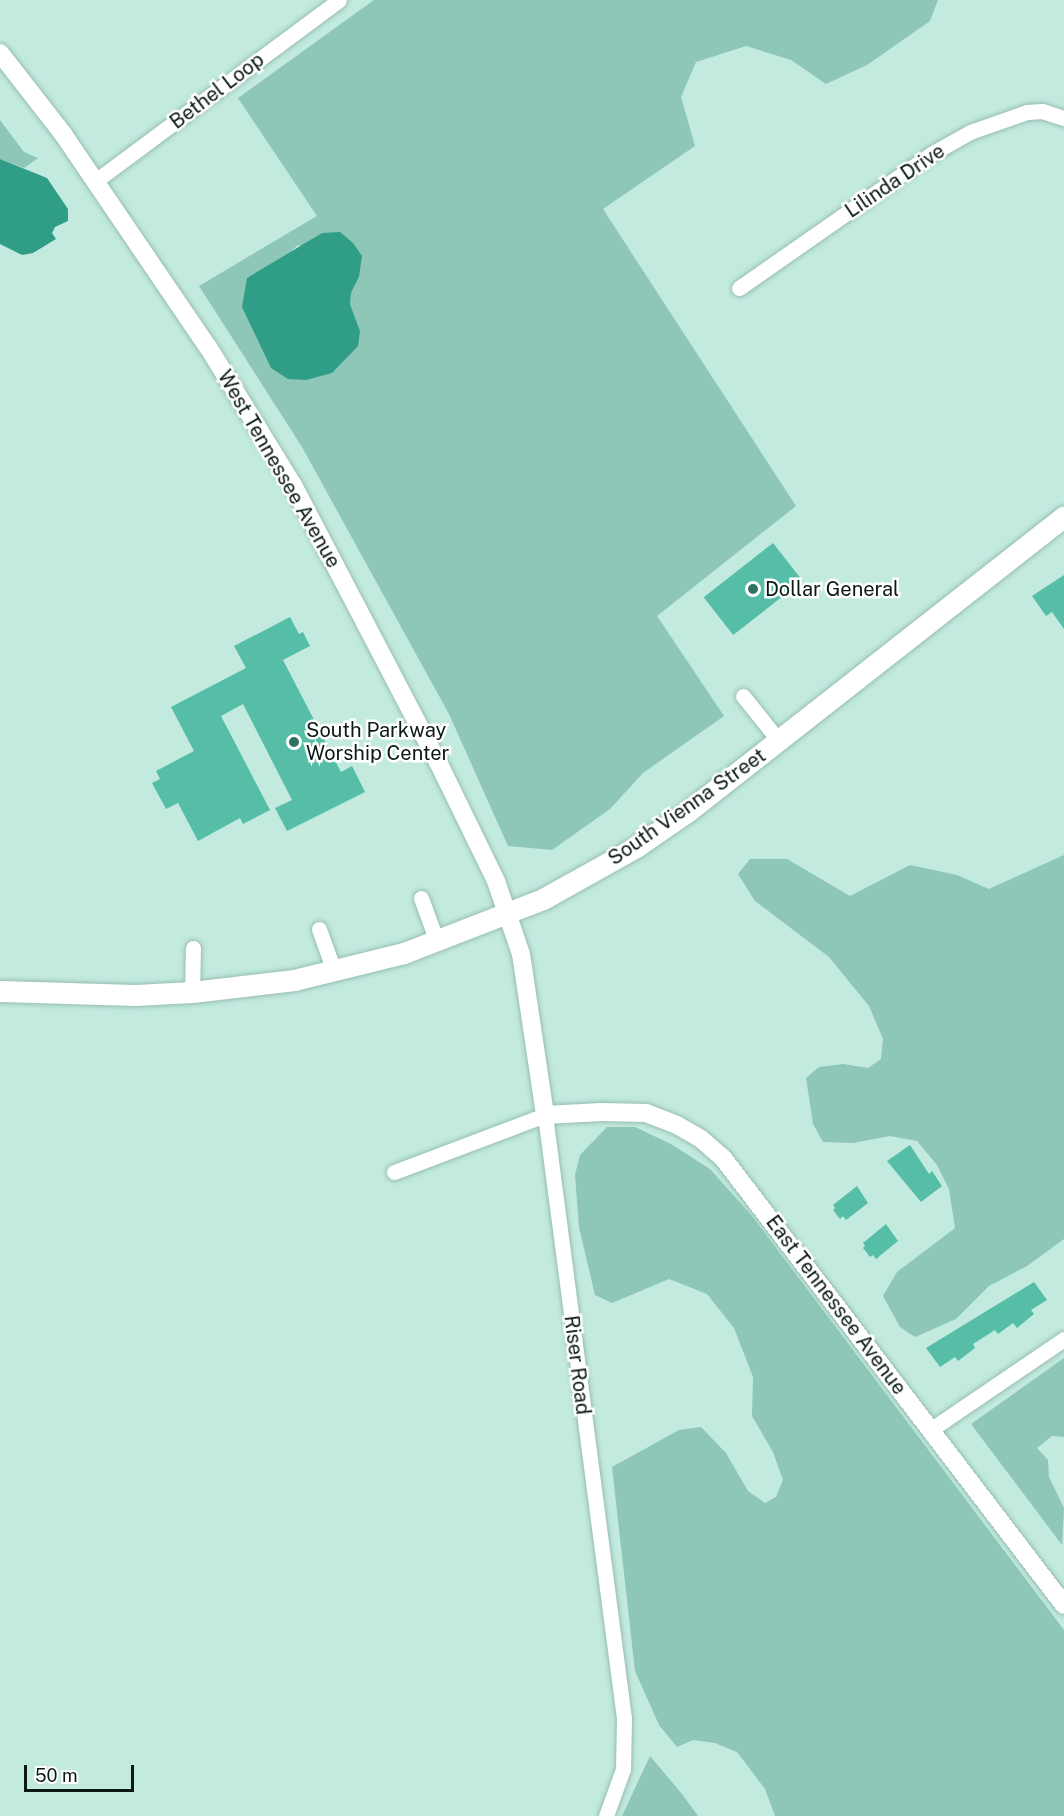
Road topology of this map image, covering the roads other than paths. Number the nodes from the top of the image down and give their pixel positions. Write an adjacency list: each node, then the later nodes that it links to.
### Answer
1 (339, 0): 4 (street, Bethel Loop)
2 (0, 53): 4 (main road, West Tennessee Avenue)
3 (1064, 118): 5 (street, Lilinda Drive)
4 (94, 182): 10 (main road, West Tennessee Avenue)
5 (739, 288)
6 (1064, 516): 8 (highway, South Vienna Street)
7 (743, 696): 8 (street)
8 (779, 741): 10 (highway, South Vienna Street)
9 (421, 898): 12 (street)
10 (508, 914): 12 (highway, South Vienna Street); 17 (main road, Riser Road)
11 (319, 929): 14 (street)
12 (437, 942): 14 (highway, South Vienna Street)
13 (193, 948): 16 (street)
14 (334, 971): 16 (highway, South Vienna Street)
15 (0, 991): 16 (highway, South Vienna Street)
16 (192, 992)
17 (545, 1115): 18 (street); 20 (main road, East Tennessee Avenue); 22 (street, Riser Road)
18 (394, 1172)
19 (1064, 1340): 20 (street)
20 (930, 1430): 21 (main road, East Tennessee Avenue)
21 (1064, 1605)
22 (606, 1816)

